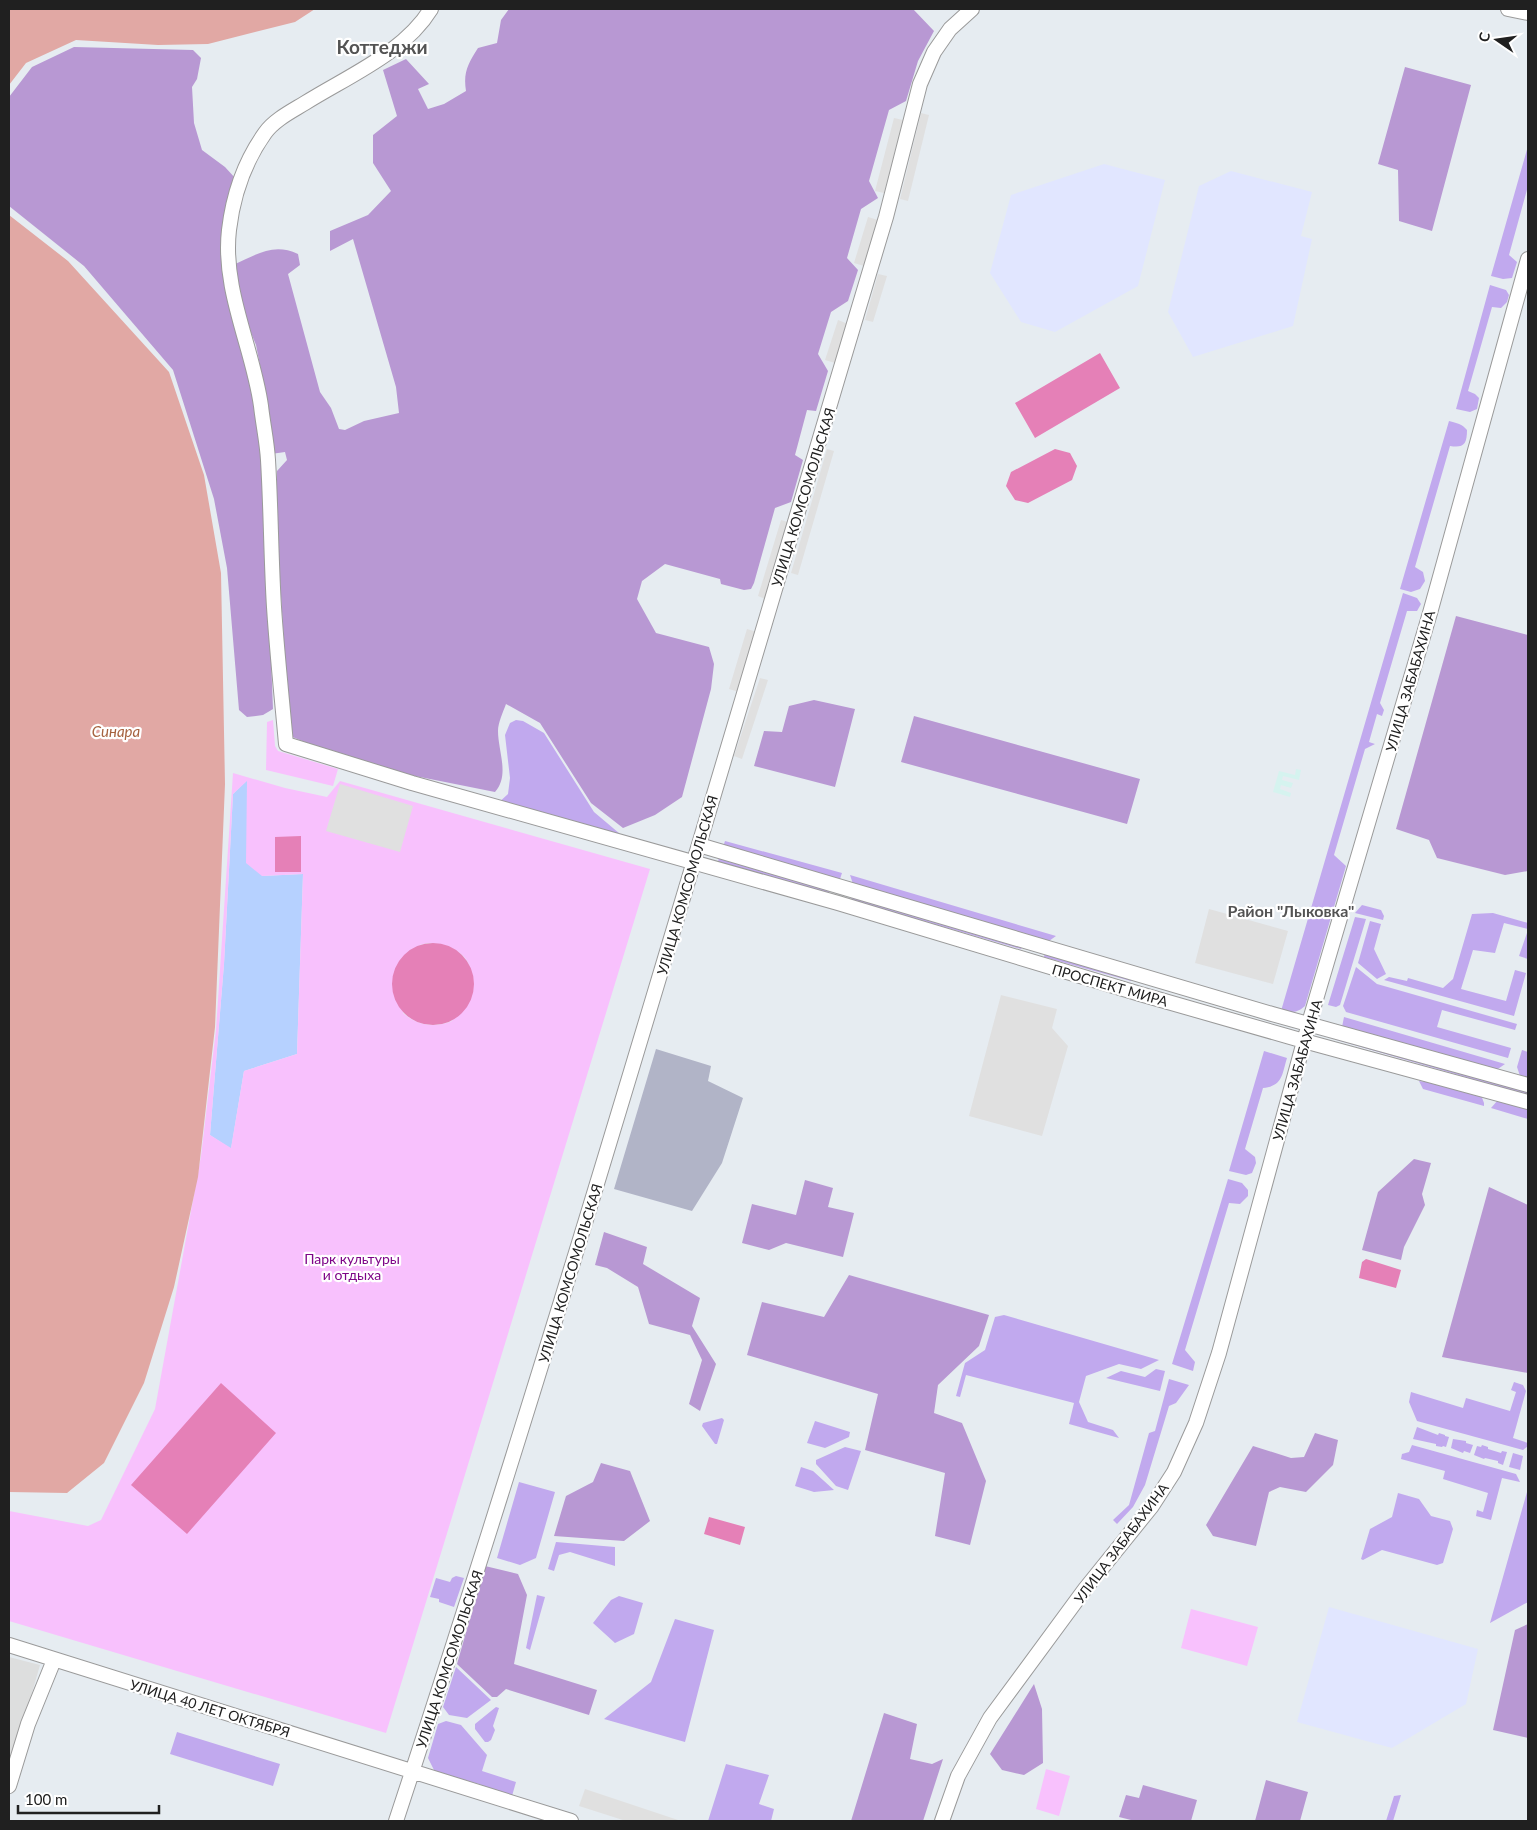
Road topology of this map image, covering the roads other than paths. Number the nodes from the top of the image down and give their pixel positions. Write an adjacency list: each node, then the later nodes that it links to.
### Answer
1 (431, 9): 7 (street, ПРОСПЕКТ МИРА)
2 (972, 9): 6 (street, УЛИЦА КОМСОМОЛЬСКАЯ)
3 (1508, 9): 4 (street)
4 (1528, 13)
5 (1528, 259): 14 (street, УЛИЦА ЗАБАБАХИНА)
6 (699, 845): 7 (street, УЛИЦА КОМСОМОЛЬСКАЯ); 8 (street, ПРОСПЕКТ МИРА)
7 (694, 861): 9 (street, ПРОСПЕКТ МИРА); 20 (street, УЛИЦА КОМСОМОЛЬСКАЯ)
8 (842, 887): 9 (street); 10 (street, ПРОСПЕКТ МИРА)
9 (838, 903): 11 (street, ПРОСПЕКТ МИРА)
10 (1032, 943): 11 (street); 12 (street, ПРОСПЕКТ МИРА)
11 (1027, 961): 13 (street, ПРОСПЕКТ МИРА)
12 (1145, 977): 13 (street); 14 (street, ПРОСПЕКТ МИРА)
13 (1140, 994): 15 (street, ПРОСПЕКТ МИРА)
14 (1309, 1023): 15 (street, УЛИЦА ЗАБАБАХИНА); 16 (street, ПРОСПЕКТ МИРА)
15 (1304, 1041): 17 (street, ПРОСПЕКТ МИРА); 24 (street, УЛИЦА ЗАБАБАХИНА)
16 (1528, 1085)
17 (1528, 1102)
18 (9, 1645): 19 (street, УЛИЦА 40 ЛЕТ ОКТЯБРЯ)
19 (54, 1660): 20 (street, УЛИЦА 40 ЛЕТ ОКТЯБРЯ); 21 (street)
20 (412, 1771): 22 (street, УЛИЦА КОМСОМОЛЬСКАЯ); 23 (street, УЛИЦА 40 ЛЕТ ОКТЯБРЯ)
21 (9, 1786)
22 (396, 1821)
23 (571, 1821)
24 (942, 1821)

